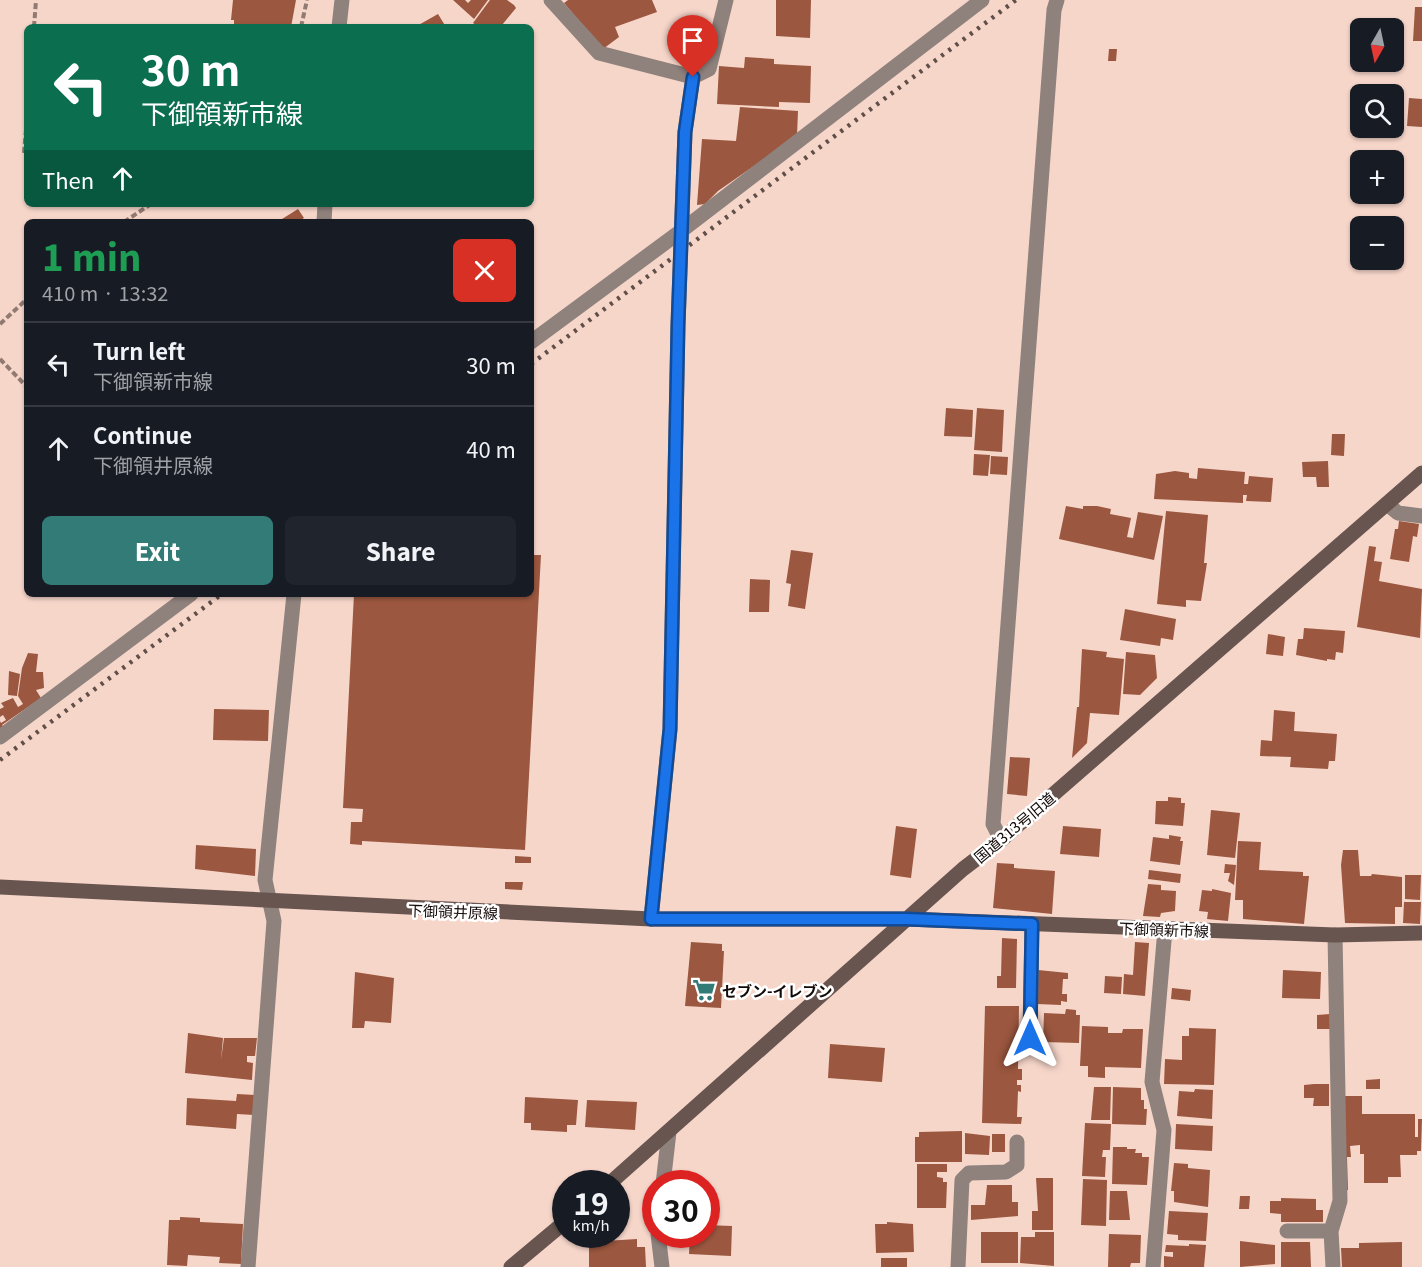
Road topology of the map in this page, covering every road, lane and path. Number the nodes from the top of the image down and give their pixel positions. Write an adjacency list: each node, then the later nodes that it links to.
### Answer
1 (36, 0): 8 (path)
2 (307, 0): 9 (path)
3 (342, 0): 10 (street)
4 (551, 0): 11 (street)
5 (726, 0): 11 (street)
6 (982, 0): 14 (street)
7 (1057, 0): 26 (street)
8 (34, 24)
9 (302, 24)
10 (339, 24)
11 (693, 77): 14 (street)
12 (146, 207): 13 (path)
13 (128, 219)
14 (681, 231): 17 (street); 29 (street)
15 (24, 302): 16 (path)
16 (0, 324)
17 (534, 340)
18 (0, 359): 19 (path)
19 (24, 384)
20 (1422, 473): 21 (main road, 国道313号旧道)
21 (1387, 504): 22 (street); 26 (main road, 国道313号旧道)
22 (1422, 516)
23 (188, 597): 25 (street)
24 (294, 597): 28 (street)
25 (0, 737)
26 (1001, 840): 30 (main road, 国道313号旧道)
27 (0, 887): 28 (main road, 下御領井原線)
28 (270, 902): 29 (main road, 下御領井原線); 44 (street)
29 (651, 919): 30 (main road, 下御領井原線)
30 (906, 919): 31 (main road, 下御領新市線); 36 (main road, 国道313号旧道)
31 (1032, 924): 32 (main road, 下御領新市線); 35 (street)
32 (1165, 929): 34 (main road, 下御領新市線); 48 (street)
33 (1422, 933): 34 (main road, 下御領新市線)
34 (1335, 935): 41 (street)
35 (1030, 1038)
36 (669, 1132): 38 (main road, 国道313号旧道); 39 (street)
37 (1017, 1142): 47 (street)
38 (625, 1170)
39 (665, 1170)
40 (1287, 1232): 41 (street)
41 (1331, 1232): 49 (street)
42 (552, 1233): 45 (main road)
43 (660, 1248): 46 (street)
44 (248, 1267)
45 (511, 1267)
46 (662, 1267)
47 (958, 1267)
48 (1153, 1267)
49 (1333, 1267)

